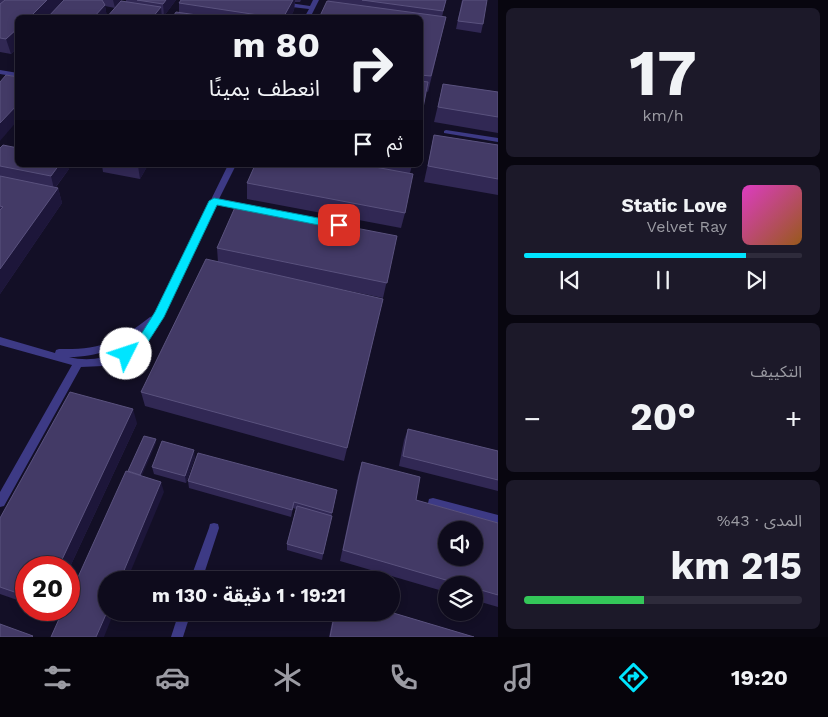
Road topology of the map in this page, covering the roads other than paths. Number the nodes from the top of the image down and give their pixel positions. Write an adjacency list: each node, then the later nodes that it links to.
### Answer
1 (316, 0): 3 (lane)
2 (276, 3): 3 (lane)
3 (312, 8): 4 (lane)
4 (308, 15)
5 (0, 72): 6 (lane)
6 (15, 74)
7 (446, 132): 8 (lane)
8 (498, 140)
9 (231, 167): 10 (lane)
10 (214, 201): 11 (lane); 12 (lane)
11 (252, 208)
12 (160, 314): 14 (lane); 15 (lane)
13 (0, 341): 14 (lane)
14 (49, 353): 15 (lane)
15 (78, 362): 16 (lane)
16 (0, 502)
17 (433, 503): 18 (lane)
18 (498, 520)
19 (214, 528): 20 (lane)
20 (199, 571)
21 (182, 621): 22 (lane)
22 (177, 637)

